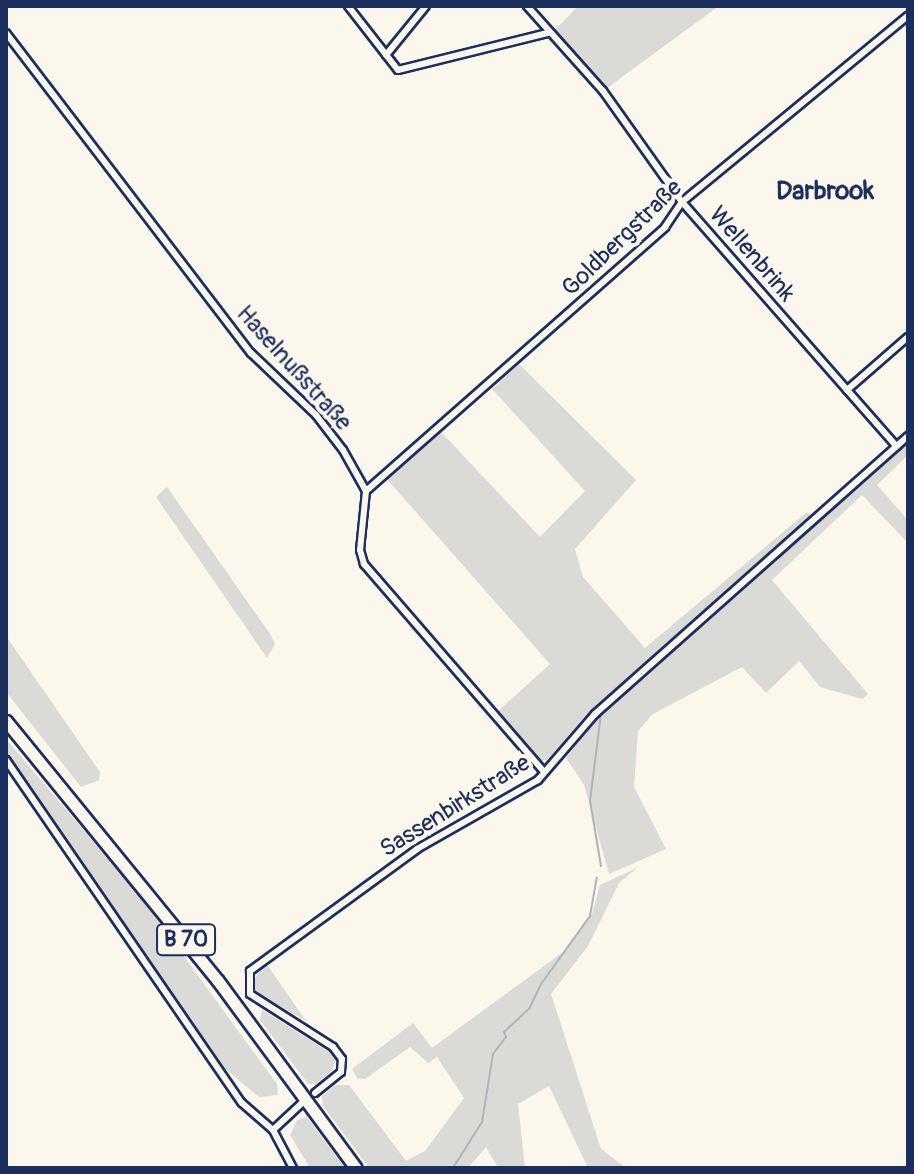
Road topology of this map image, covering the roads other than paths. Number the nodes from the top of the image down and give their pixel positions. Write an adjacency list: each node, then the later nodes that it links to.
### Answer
1 (348, 6): 7 (street)
2 (426, 6): 7 (street)
3 (527, 6): 6 (street, Wellenbrink)
4 (908, 16): 8 (street, Goldbergstraße)
5 (6, 33): 13 (street, Haselnußstraße)
6 (547, 33): 7 (street); 8 (street, Wellenbrink)
7 (386, 55)
8 (682, 202): 10 (street, Wellenbrink); 13 (street, Goldbergstraße)
9 (908, 337): 10 (street)
10 (847, 390): 12 (street, Wellenbrink)
11 (908, 436): 12 (street, Sassenbirkstraße)
12 (896, 446): 16 (street, Sassenbirkstraße)
13 (366, 491): 16 (street)
14 (6, 721): 21 (highway, B 70)
15 (6, 760): 19 (street)
16 (544, 772): 17 (street, Sassenbirkstraße)
17 (315, 1093)
18 (302, 1103): 19 (street)
19 (273, 1130): 20 (street)
20 (293, 1168)
21 (356, 1168)

